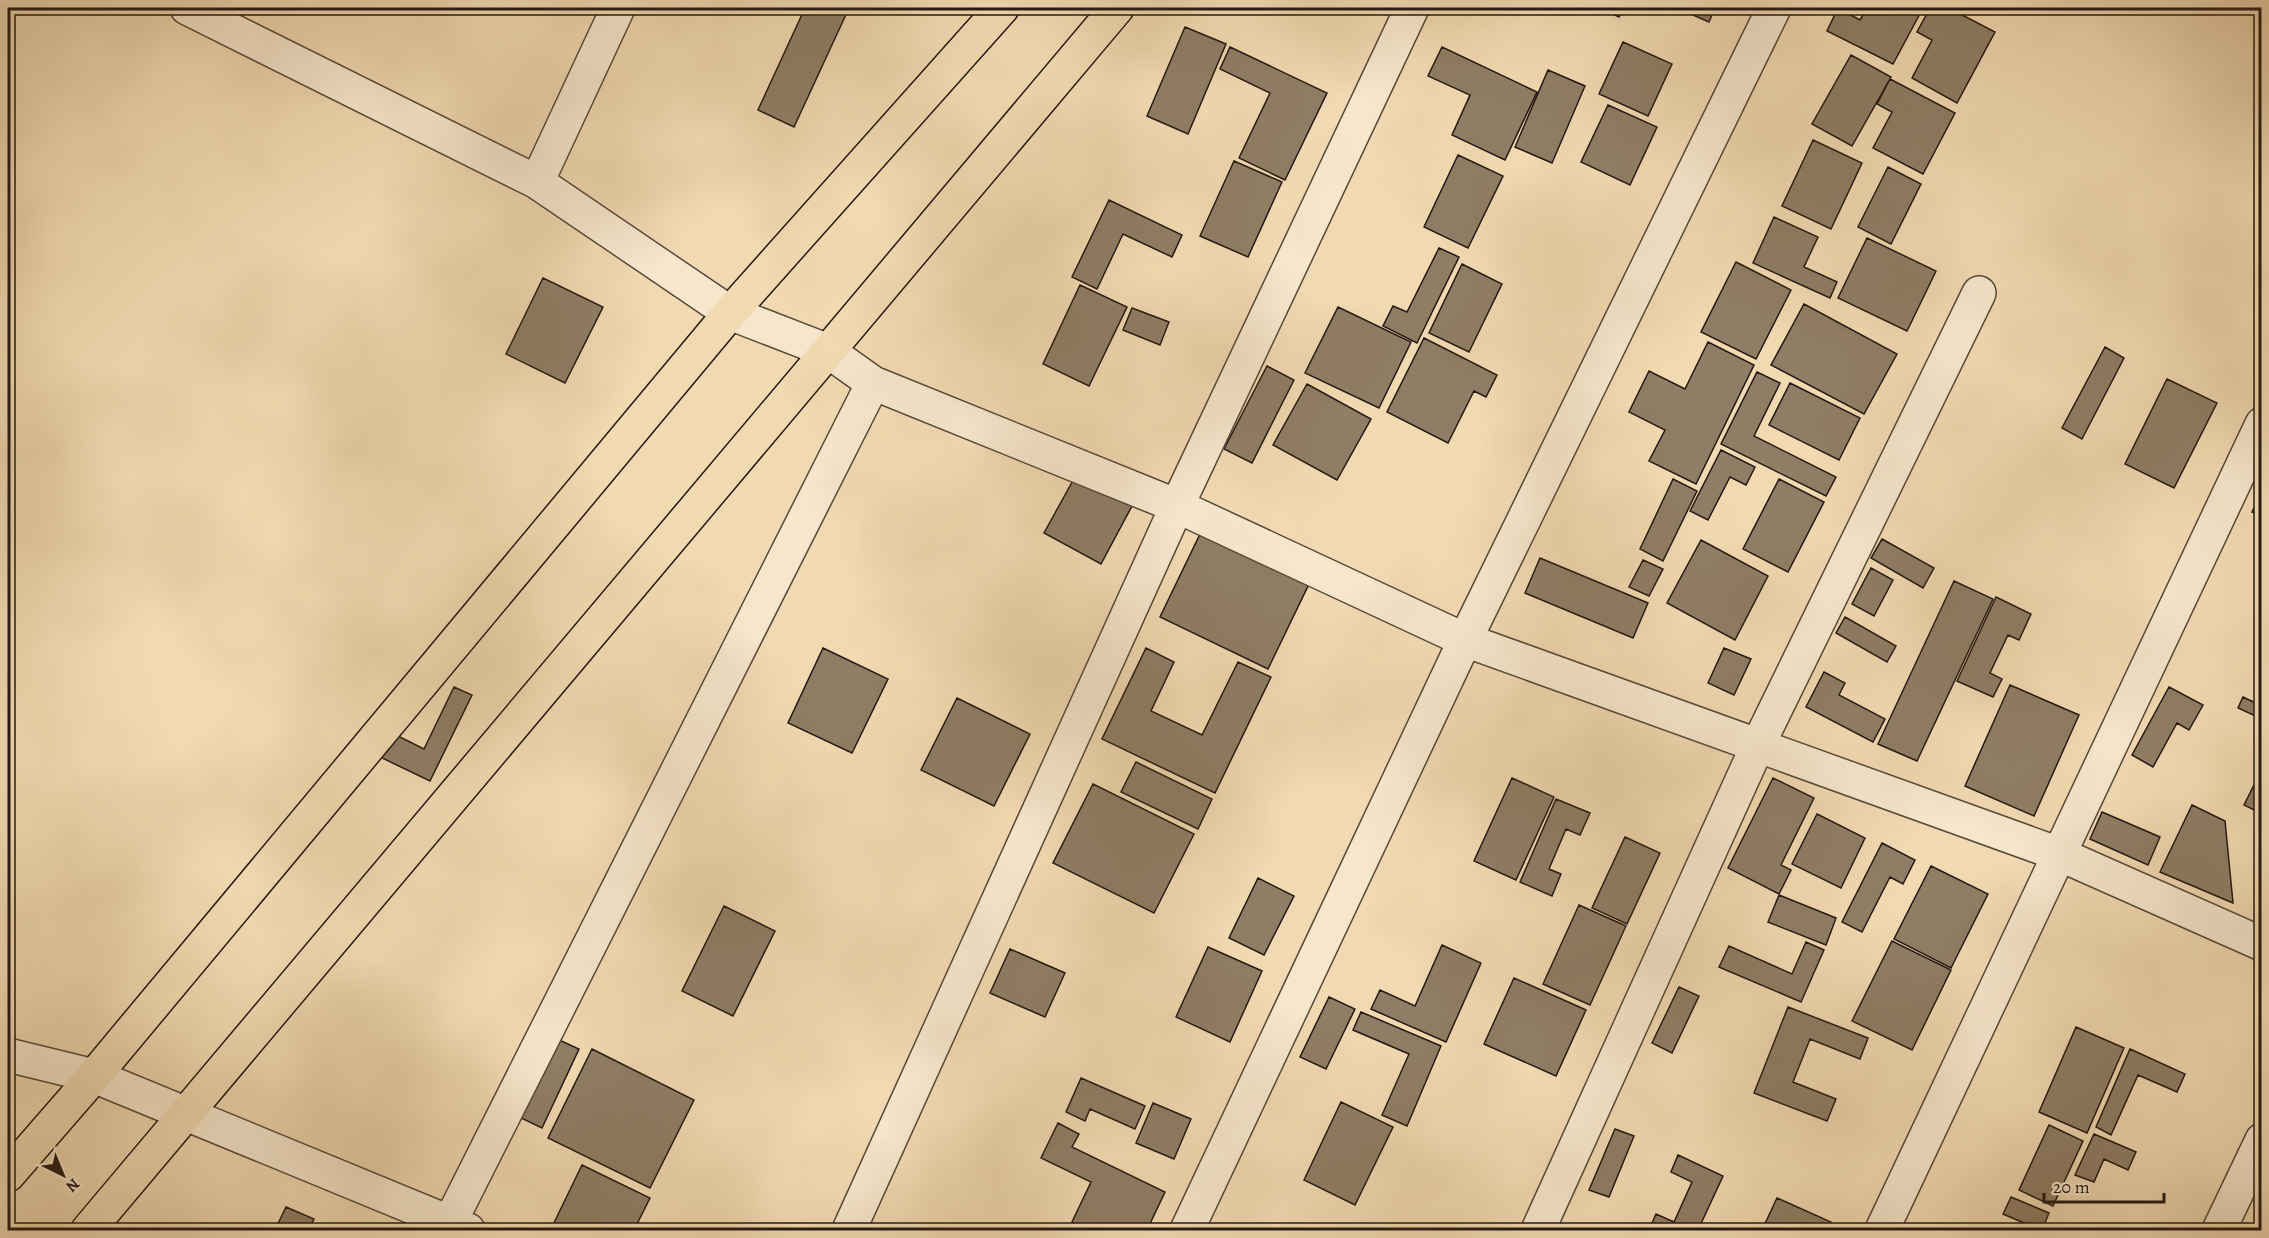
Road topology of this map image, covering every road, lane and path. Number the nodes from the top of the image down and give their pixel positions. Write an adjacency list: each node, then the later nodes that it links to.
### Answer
1 (187, 8): 7 (street)
2 (618, 8): 7 (street)
3 (1002, 8): 9 (main road)
4 (1117, 8): 10 (main road)
5 (1412, 8): 13 (street)
6 (1774, 8): 14 (street)
7 (537, 182): 9 (street)
8 (1979, 293): 15 (street)
9 (730, 313): 10 (street); 19 (main road)
10 (828, 351): 11 (street); 20 (main road)
11 (873, 383): 13 (street); 23 (street)
12 (2262, 424): 16 (street)
13 (1177, 506): 14 (street); 25 (street)
14 (1465, 640): 15 (street); 26 (street)
15 (1757, 747): 16 (street); 27 (street)
16 (2059, 854): 17 (street); 28 (street)
17 (2262, 944)
18 (8, 1055): 19 (street)
19 (94, 1076): 20 (street); 22 (main road)
20 (187, 1114): 23 (street); 24 (main road)
21 (2262, 1140): 29 (street)
22 (8, 1175)
23 (454, 1228)
24 (88, 1230)
25 (849, 1230)
26 (1187, 1230)
27 (1538, 1230)
28 (1882, 1230)
29 (2219, 1230)

